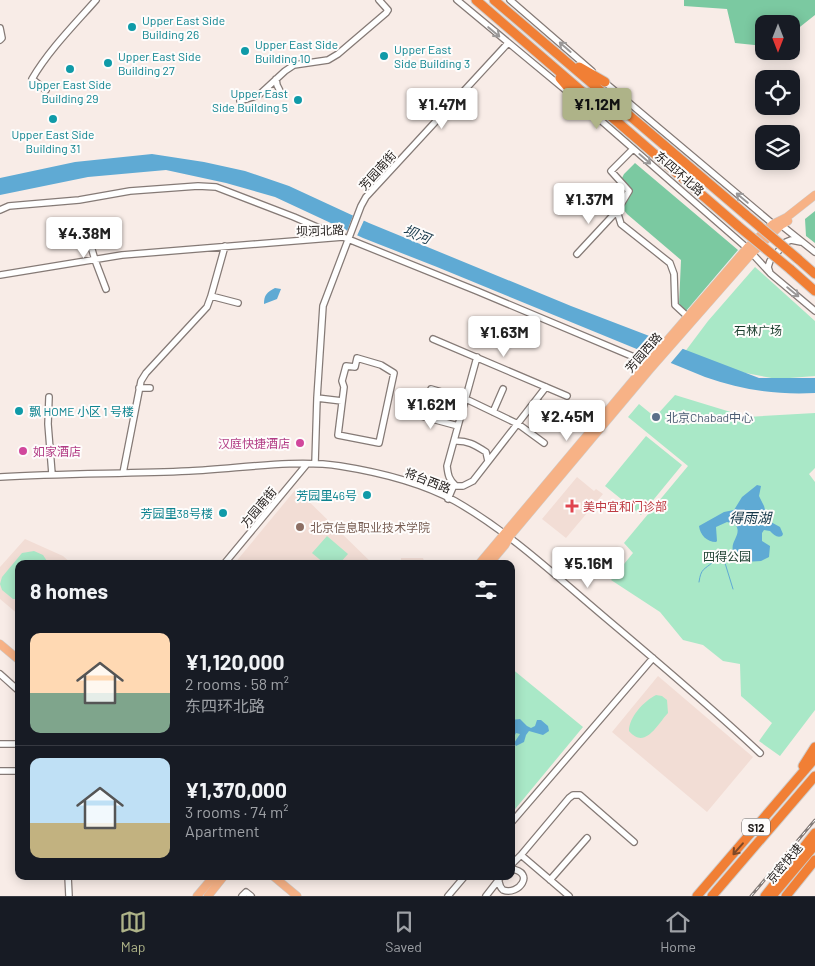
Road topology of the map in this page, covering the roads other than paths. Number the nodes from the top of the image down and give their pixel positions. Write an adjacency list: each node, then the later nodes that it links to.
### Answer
1 (96, 0): 15 (street)
2 (379, 0): 12 (street)
3 (457, 0): 9 (street, 东四环北路, one-way to 9)
4 (476, 0): 11 (highway, 东四环北路)
5 (494, 0): 10 (highway, 东四环北路)
6 (510, 0): 13 (street, 东四环北路, one-way to 6)
7 (0, 28): 8 (street)
8 (0, 40)
9 (508, 44): 18 (street, 东四环北路); 27 (street, 芳园南街)
10 (556, 53): 13 (highway); 35 (highway, 东四环北路, bridge)
11 (541, 56): 18 (highway); 38 (highway, 东四环北路, bridge)
12 (278, 80): 14 (street); 16 (street); 17 (street)
13 (605, 82): 25 (street, 东四环北路, one-way to 13)
14 (273, 86)
15 (46, 90)
16 (281, 93)
17 (240, 101)
18 (583, 105): 19 (street, 东四环北路)
19 (633, 149): 23 (street); 30 (street, 东四环北路, one-way to 30)
20 (815, 195): 25 (main road)
21 (815, 201): 25 (main road)
22 (0, 210): 26 (street)
23 (617, 211): 32 (street); 42 (street)
24 (84, 222): 33 (street)
25 (777, 225): 28 (street, 东四环北路); 30 (main road)
26 (332, 237): 27 (street, 坝河北路); 29 (street, 坝河北路)
27 (349, 237): 46 (street, 坝河北路); 54 (street, 芳园南街)
28 (803, 243): 31 (street, 东四环北路); 34 (street)
29 (225, 246): 33 (street, 坝河北路); 39 (street)
30 (750, 251): 34 (street, 东四环北路); 42 (main road, 芳园西路); 43 (main road, 芳园西路)
31 (815, 252)
32 (577, 254)
33 (95, 260): 36 (street, 坝河北路); 37 (street)
34 (771, 274): 41 (street, 东四环北路, one-way to 41)
35 (815, 274)
36 (0, 275)
37 (106, 289)
38 (815, 291)
39 (211, 296): 40 (street); 48 (street)
40 (238, 303)
41 (815, 311)
42 (688, 317): 43 (main road, 芳园西路)
43 (674, 337): 46 (main road, 芳园西路)
44 (433, 339): 45 (street)
45 (478, 357): 47 (street); 55 (street)
46 (646, 367): 73 (main road, 芳园西路)
47 (546, 387): 52 (street); 56 (street)
48 (140, 388): 49 (street); 68 (street)
49 (150, 388)
50 (431, 389): 55 (street)
51 (503, 389): 58 (street)
52 (567, 396)
53 (49, 397): 69 (street)
54 (317, 398): 57 (street); 66 (street, 芳园南街)
55 (466, 399): 58 (street); 62 (street)
56 (536, 400): 60 (street); 61 (street)
57 (342, 401): 57 (street)
58 (493, 412): 61 (street)
59 (410, 413): 62 (street)
60 (560, 420)
61 (518, 424): 64 (street); 65 (street)
62 (458, 426): 63 (street)
63 (454, 441): 65 (street); 71 (street)
64 (544, 443)
65 (488, 461): 71 (street)
66 (315, 463): 67 (street, 将台西路); 72 (street, 将台西路)
67 (307, 464): 68 (street, 将台西路); 74 (street, 方园南街)
68 (123, 473): 69 (street, 将台西路)
69 (52, 474): 70 (street, 将台西路)
70 (0, 478)
71 (454, 485): 72 (street)
72 (448, 498): 73 (street, 将台西路)
73 (507, 535): 75 (main road, 芳园西路); 76 (main road, 芳园西路); 79 (street, 将台西路)
74 (227, 560)
75 (483, 560)
76 (491, 560)
77 (0, 644): 78 (main road)
78 (15, 657)
79 (653, 658): 85 (street, 将台西路); 92 (street)
80 (0, 674): 81 (street)
81 (15, 687)
82 (0, 744): 83 (street)
83 (15, 744)
84 (815, 747): 91 (highway)
85 (760, 753)
86 (815, 758): 91 (highway, S12)
87 (0, 771): 88 (street)
88 (15, 771)
89 (815, 776): 97 (highway, S12)
90 (815, 784): 97 (highway)
91 (785, 794): 120 (highway, S12, one-way to 120)
92 (515, 818)
93 (815, 833): 122 (highway)
94 (587, 838): 110 (street)
95 (634, 842): 98 (street)
96 (815, 844): 123 (highway, 京密快速)
97 (749, 854): 121 (highway, S12)
98 (521, 855): 100 (street); 110 (street)
99 (815, 860): 124 (highway, 京密快速)
100 (515, 861)
101 (815, 867): 124 (highway)
102 (515, 871): 109 (street)
103 (68, 880): 111 (street)
104 (211, 880): 112 (main road)
105 (221, 880): 113 (main road)
106 (278, 880): 116 (main road)
107 (462, 880): 117 (street)
108 (497, 880): 118 (street)
109 (500, 880)
110 (550, 880): 119 (street)
111 (69, 896)
112 (197, 896)
113 (208, 896)
114 (242, 896): 115 (street)
115 (251, 896)
116 (297, 896)
117 (448, 896)
118 (486, 896)
119 (569, 896)
120 (697, 896)
121 (712, 896)
122 (765, 896)
123 (771, 896)
124 (786, 896)

